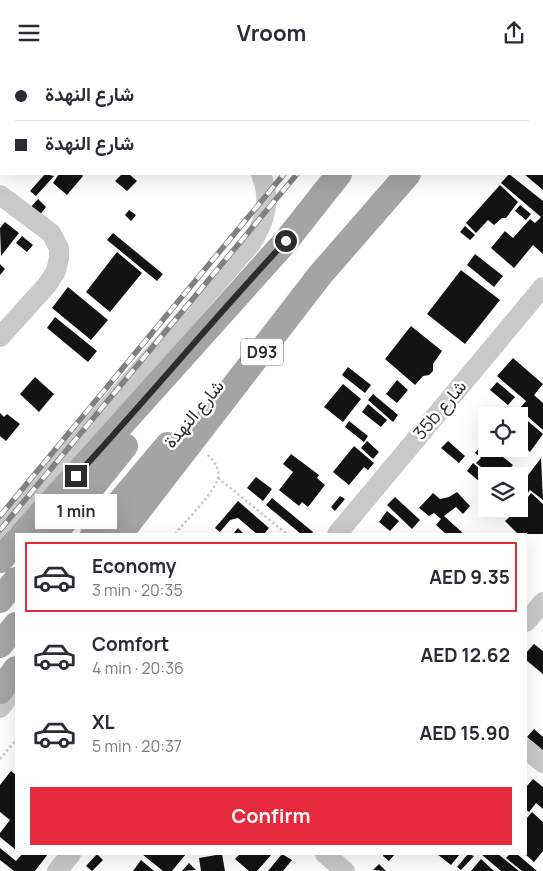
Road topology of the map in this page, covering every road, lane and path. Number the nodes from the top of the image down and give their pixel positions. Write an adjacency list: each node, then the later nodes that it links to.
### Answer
1 (261, 175): 12 (street)
2 (338, 175): 5 (main road, شارع النهدة)
3 (407, 175): 6 (main road, شارع النهدة / D93)
4 (0, 195): 8 (street)
5 (286, 241): 13 (main road, شارع النهدة); 14 (main road, شارع النهدة)
6 (320, 275): 9 (main road, شارع النهدة / D93); 15 (main road, شارع النهدة)
7 (543, 287): 18 (street, 35b شارع)
8 (0, 337)
9 (193, 441): 10 (path); 11 (main road, شارع النهدة / D93)
10 (218, 478): 16 (path); 17 (path)
11 (125, 527)
12 (0, 530)
13 (25, 533)
14 (55, 533)
15 (94, 533)
16 (176, 533)
17 (286, 533)
18 (338, 533)
19 (15, 543): 20 (main road)
20 (0, 559)
21 (15, 582): 22 (main road)
22 (0, 601)
23 (543, 602): 24 (street)
24 (527, 621)
25 (15, 626): 26 (main road)
26 (0, 645)
27 (15, 670): 29 (main road)
28 (15, 689): 30 (street)
29 (0, 691)
30 (0, 707)
31 (15, 741): 33 (path)
32 (527, 750): 34 (street)
33 (0, 759)
34 (543, 763)
35 (70, 855): 37 (street)
36 (326, 855): 38 (street)
37 (57, 871)
38 (346, 871)

